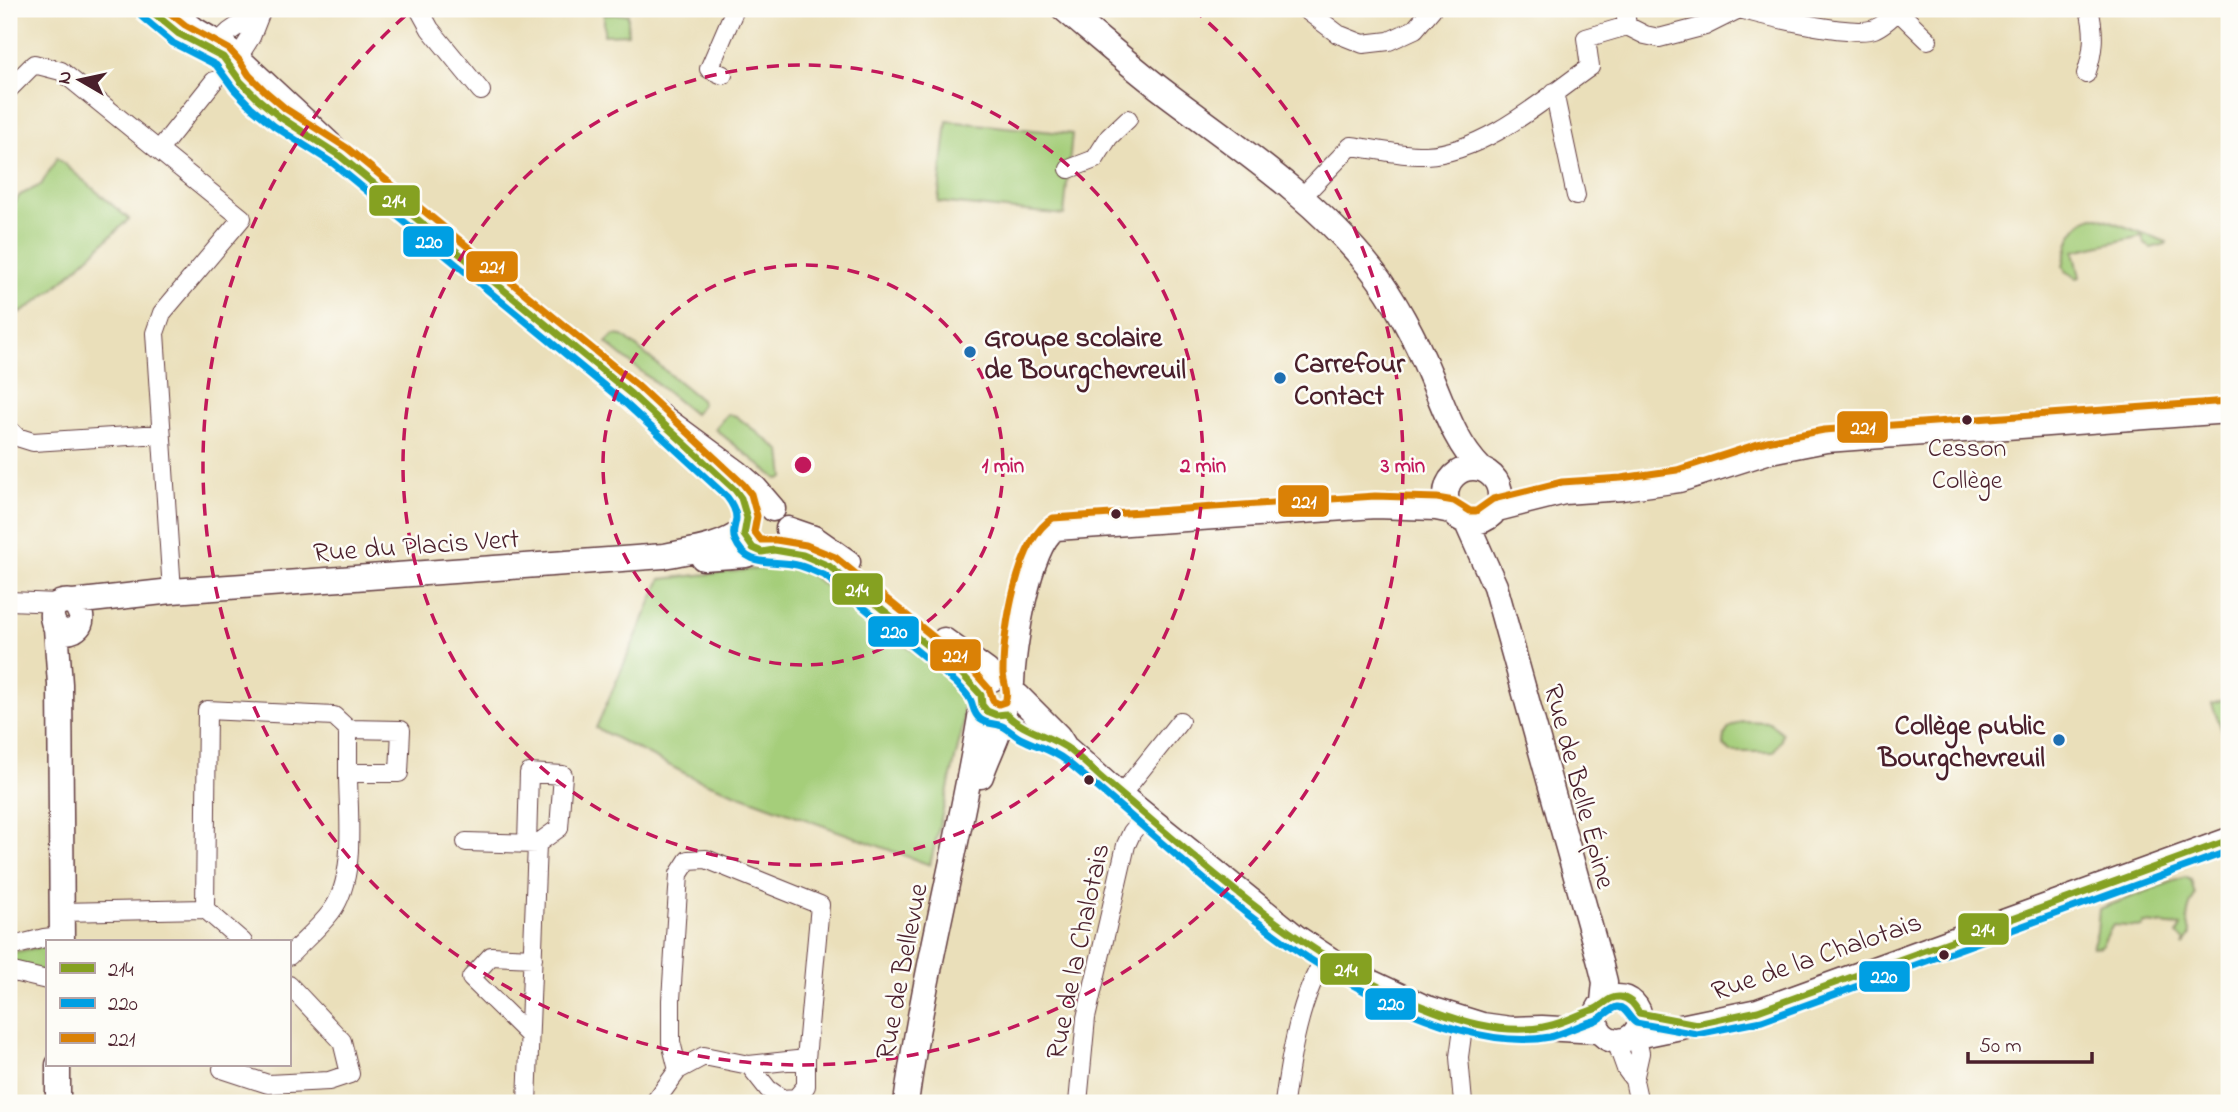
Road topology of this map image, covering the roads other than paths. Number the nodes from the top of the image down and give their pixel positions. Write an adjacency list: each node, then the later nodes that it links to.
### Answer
1 (149, 9): 14 (street)
2 (169, 9): 14 (street)
3 (261, 9): 14 (street); 15 (street)
4 (419, 9): 19 (street)
5 (735, 9): 17 (street)
6 (1064, 9): 25 (street)
7 (1305, 9): 8 (street)
8 (1432, 9)
9 (1740, 9): 11 (street); 12 (street)
10 (2088, 9): 16 (street)
11 (1899, 10): 13 (street)
12 (1626, 17): 20 (street)
13 (1928, 40)
14 (213, 47): 15 (street)
15 (228, 69): 22 (street); 26 (street)
16 (2087, 74)
17 (723, 75)
18 (9, 89): 22 (street)
19 (481, 91)
20 (1554, 92): 24 (street); 25 (street)
21 (1128, 119): 23 (street)
22 (159, 150): 30 (street)
23 (1069, 169)
24 (1576, 196)
25 (1301, 198): 28 (street)
26 (631, 394): 35 (street); 38 (street)
27 (2229, 411): 33 (street)
28 (1450, 424): 31 (street); 32 (street)
29 (9, 429): 30 (street)
30 (161, 435): 43 (street)
31 (1489, 476): 32 (street); 33 (street); 36 (street)
32 (1450, 483): 34 (street); 37 (street)
33 (1564, 492): 36 (street)
34 (1375, 506): 37 (street); 46 (street, Rue de Bellevue)
35 (773, 509): 38 (street); 39 (street)
36 (1495, 511): 37 (street); 42 (street, Rue de Belle Épine)
37 (1459, 516): 42 (street, Rue de Belle Épine)
38 (746, 524): 40 (street); 41 (street, Rue du Placis Vert)
39 (788, 529): 40 (street); 46 (street, Rue de la Chalotais)
40 (766, 550): 41 (street, Rue du Placis Vert); 46 (street, Rue de la Chalotais)
41 (664, 555): 43 (street, Rue du Placis Vert)
42 (1495, 586): 65 (street, Rue de Belle Épine)
43 (172, 591): 45 (street, Rue du Placis Vert)
44 (13, 600): 45 (street)
45 (66, 617): 55 (street)
46 (999, 696): 50 (street, Rue de la Chalotais); 75 (street, Rue de Bellevue)
47 (1181, 721): 50 (street)
48 (348, 729): 49 (street); 49 (street); 54 (street)
49 (348, 773): 58 (street)
50 (1121, 795): 51 (street, Rue de la Chalotais)
51 (1146, 816): 59 (street, Rue de la Chalotais); 76 (street, Rue de la Chalotais)
52 (2229, 840): 65 (street, Rue de la Chalotais)
53 (466, 842): 60 (street)
54 (205, 909): 55 (street); 56 (street)
55 (61, 930): 57 (street)
56 (241, 940)
57 (9, 947)
58 (290, 955)
59 (1326, 957): 64 (street, Rue de la Chalotais); 77 (street)
60 (533, 958): 66 (street); 66 (street)
61 (9, 971): 62 (street)
62 (46, 980)
63 (290, 986): 70 (street)
64 (1464, 1020): 65 (street, Rue de la Chalotais); 78 (street)
65 (1615, 1022): 79 (street)
66 (529, 1035): 73 (street)
67 (806, 1059): 68 (street); 68 (street); 71 (street)
68 (749, 1065): 71 (street)
69 (58, 1066): 72 (street)
70 (222, 1069)
71 (678, 1070): 74 (street)
72 (58, 1103)
73 (527, 1103)
74 (653, 1103)
75 (906, 1103)
76 (1078, 1103)
77 (1284, 1103)
78 (1463, 1103)
79 (1639, 1103)

